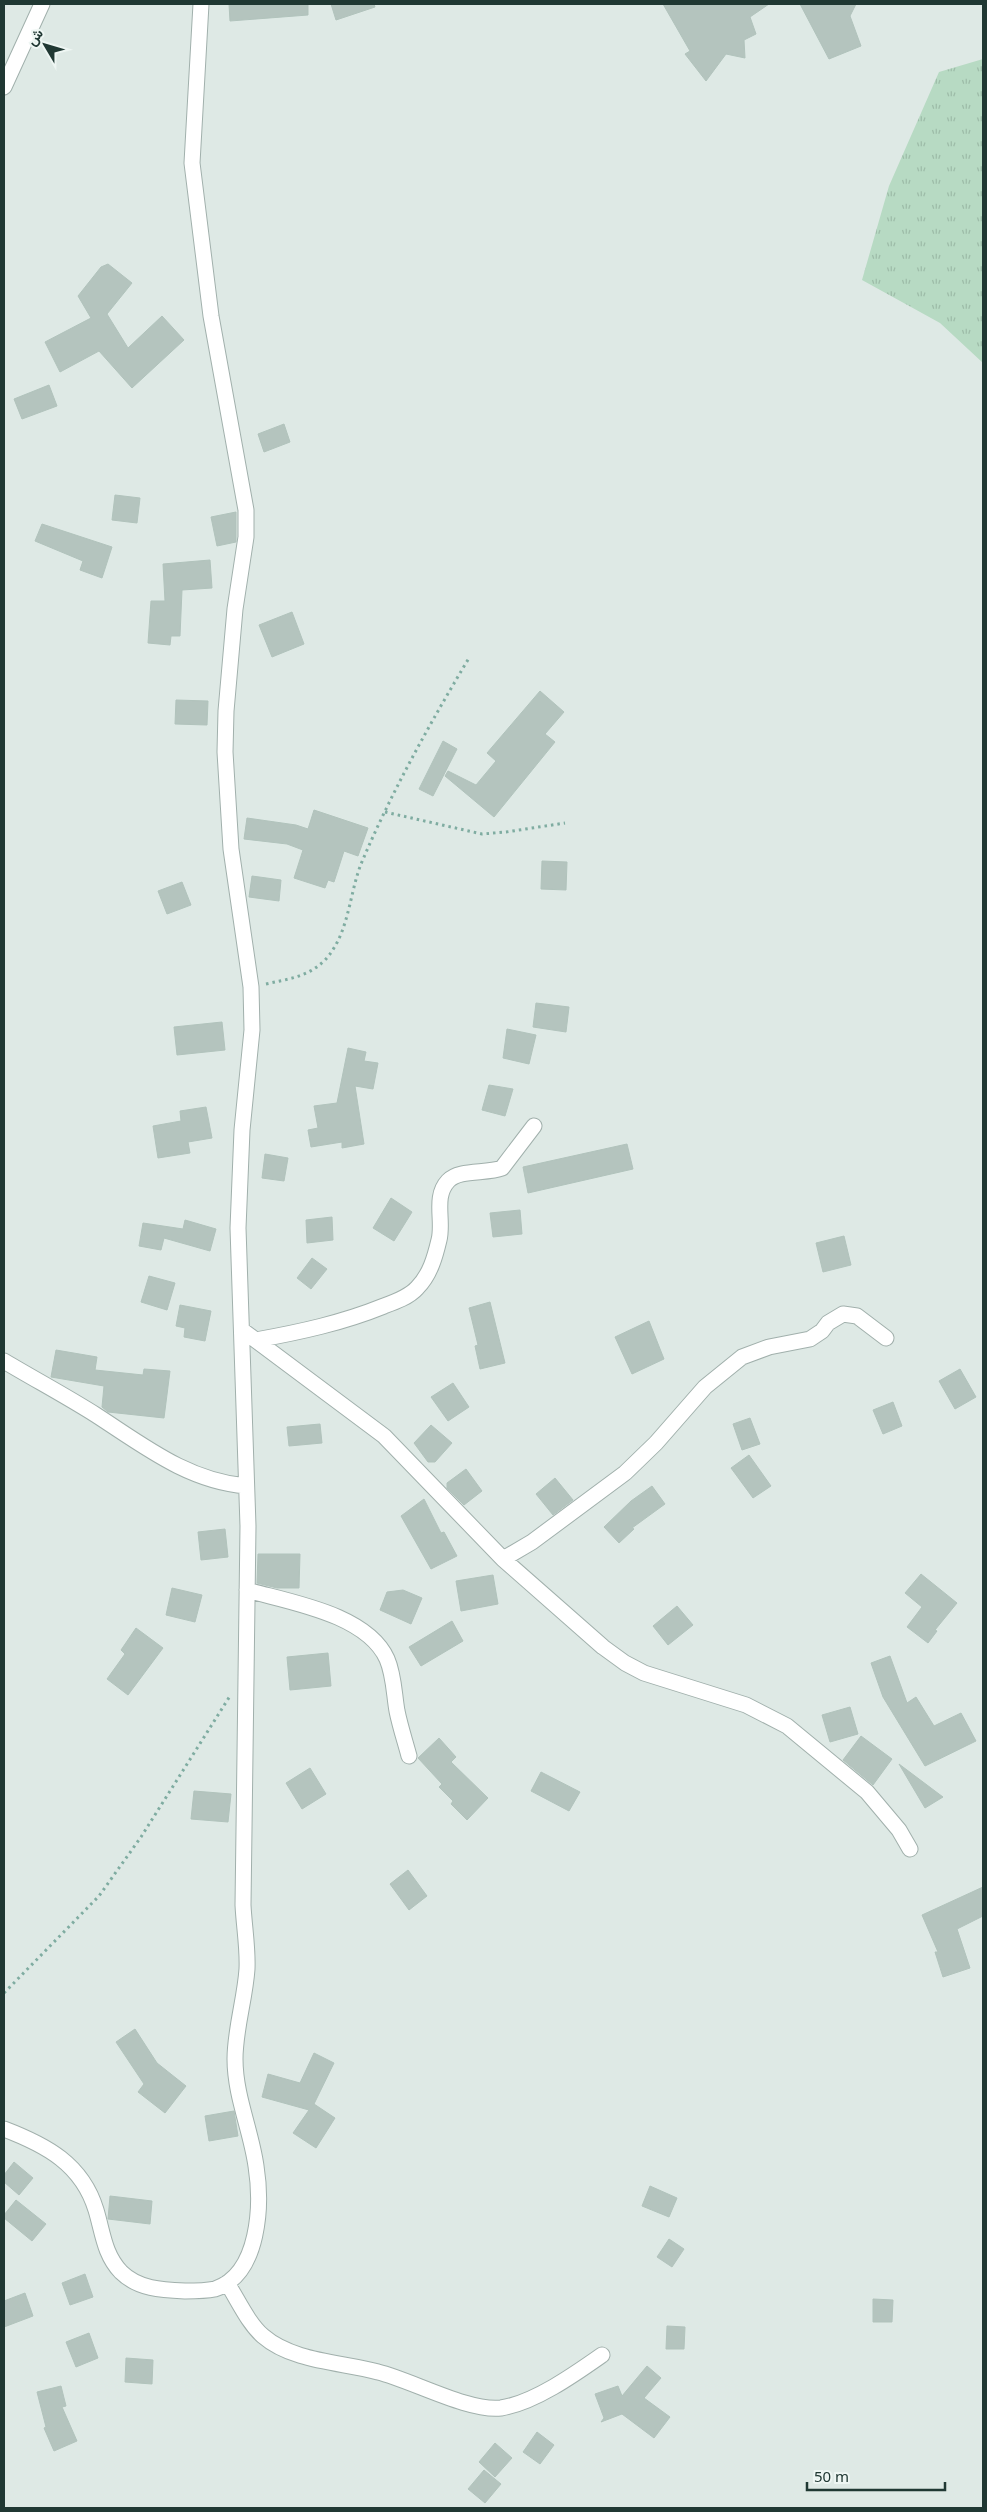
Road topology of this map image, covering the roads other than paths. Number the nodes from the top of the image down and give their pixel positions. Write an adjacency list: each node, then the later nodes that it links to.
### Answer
1 (42, 4): 3 (street)
2 (201, 4): 5 (street)
3 (4, 87)
4 (534, 1126): 7 (street)
5 (242, 1330): 7 (street); 9 (street)
6 (886, 1338): 10 (street)
7 (256, 1340): 10 (street)
8 (4, 1361): 9 (street)
9 (246, 1486): 11 (street)
10 (503, 1559): 13 (street)
11 (247, 1590): 12 (street); 15 (street)
12 (409, 1756)
13 (910, 1849)
14 (4, 2130): 15 (street)
15 (227, 2283): 16 (street)
16 (602, 2355)

